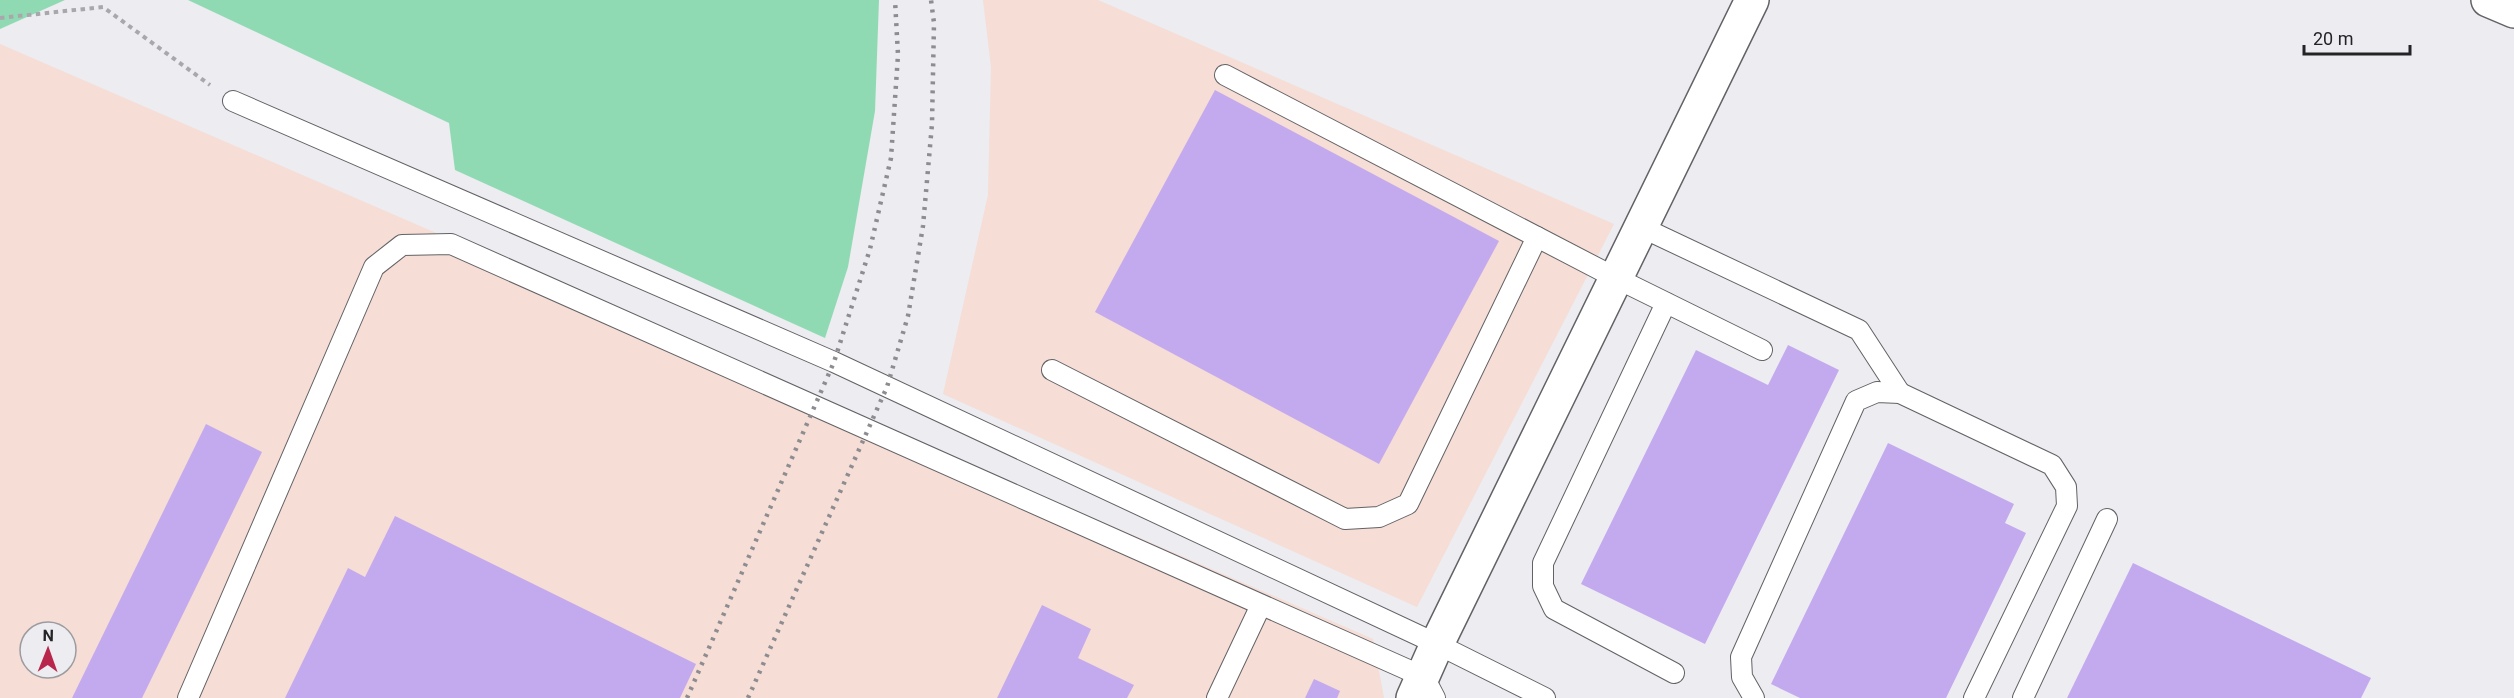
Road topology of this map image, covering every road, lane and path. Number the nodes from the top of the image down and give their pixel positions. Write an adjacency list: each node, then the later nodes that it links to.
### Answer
1 (1752, 0): 7 (street)
2 (2488, 0): 3 (street)
3 (2514, 11)
4 (0, 18): 6 (path)
5 (1225, 75): 8 (lane)
6 (233, 101): 16 (lane)
7 (1641, 227): 9 (street); 13 (lane)
8 (1537, 237): 9 (lane); 12 (lane)
9 (1616, 278): 10 (lane); 16 (street)
10 (1666, 303): 11 (lane); 17 (lane)
11 (1762, 350)
12 (1052, 370)
13 (1900, 393): 22 (lane); 23 (lane)
14 (2107, 519): 24 (lane)
15 (1261, 605): 18 (lane); 19 (lane); 20 (lane)
16 (1437, 644): 18 (street); 21 (lane)
17 (1674, 673)
18 (1424, 691)
19 (188, 698)
20 (1217, 698)
21 (1545, 698)
22 (1754, 698)
23 (1974, 698)
24 (2024, 698)

